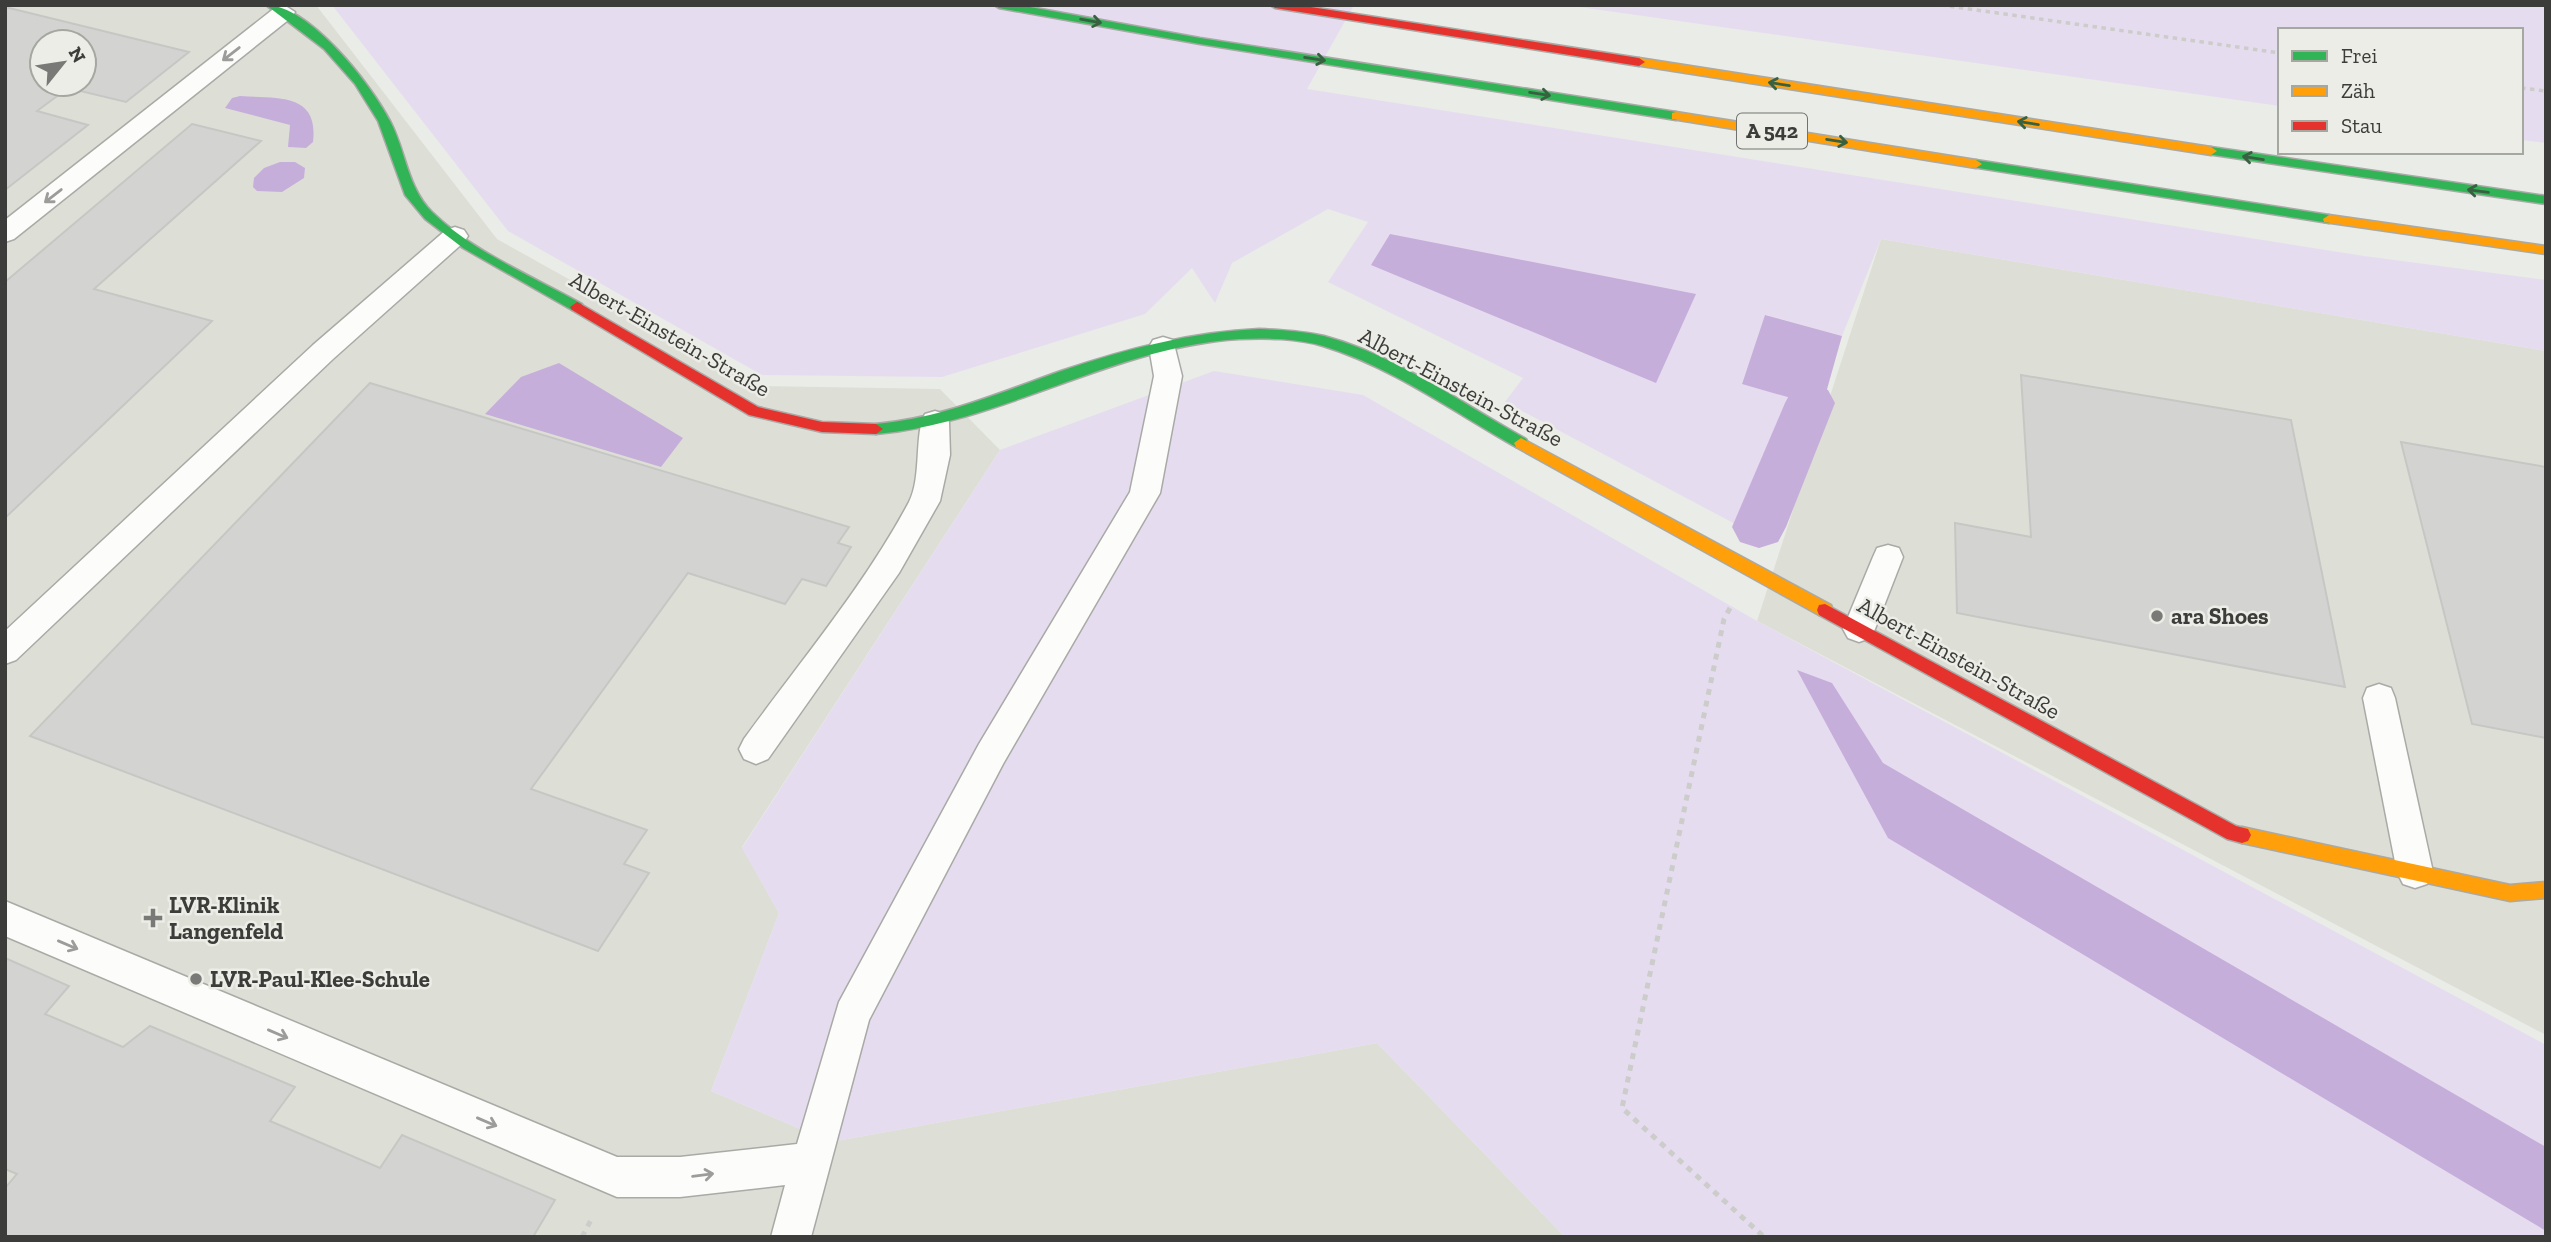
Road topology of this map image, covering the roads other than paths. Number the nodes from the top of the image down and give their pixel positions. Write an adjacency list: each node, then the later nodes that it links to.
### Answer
1 (999, 5): 7 (main road, A 542, one-way to 7)
2 (1275, 5): 4 (main road, A 542, one-way to 2)
3 (278, 9): 5 (lane, one-way to 5); 6 (main road, Albert-Einstein-Straße)
4 (2546, 200)
5 (5, 233)
6 (455, 236): 9 (main road, Albert-Einstein-Straße); 12 (lane)
7 (2546, 250)
8 (1163, 347): 9 (main road, Albert-Einstein-Straße); 11 (main road, Albert-Einstein-Straße); 18 (lane)
9 (935, 422): 14 (lane)
10 (1888, 556): 11 (lane)
11 (1859, 629): 15 (main road, Albert-Einstein-Straße)
12 (5, 652)
13 (2379, 698): 15 (lane)
14 (756, 749)
15 (2415, 872): 16 (main road, Albert-Einstein-Straße)
16 (2546, 890)
17 (5, 918): 18 (lane, one-way to 18)
18 (811, 1162): 19 (lane)
19 (790, 1237)

